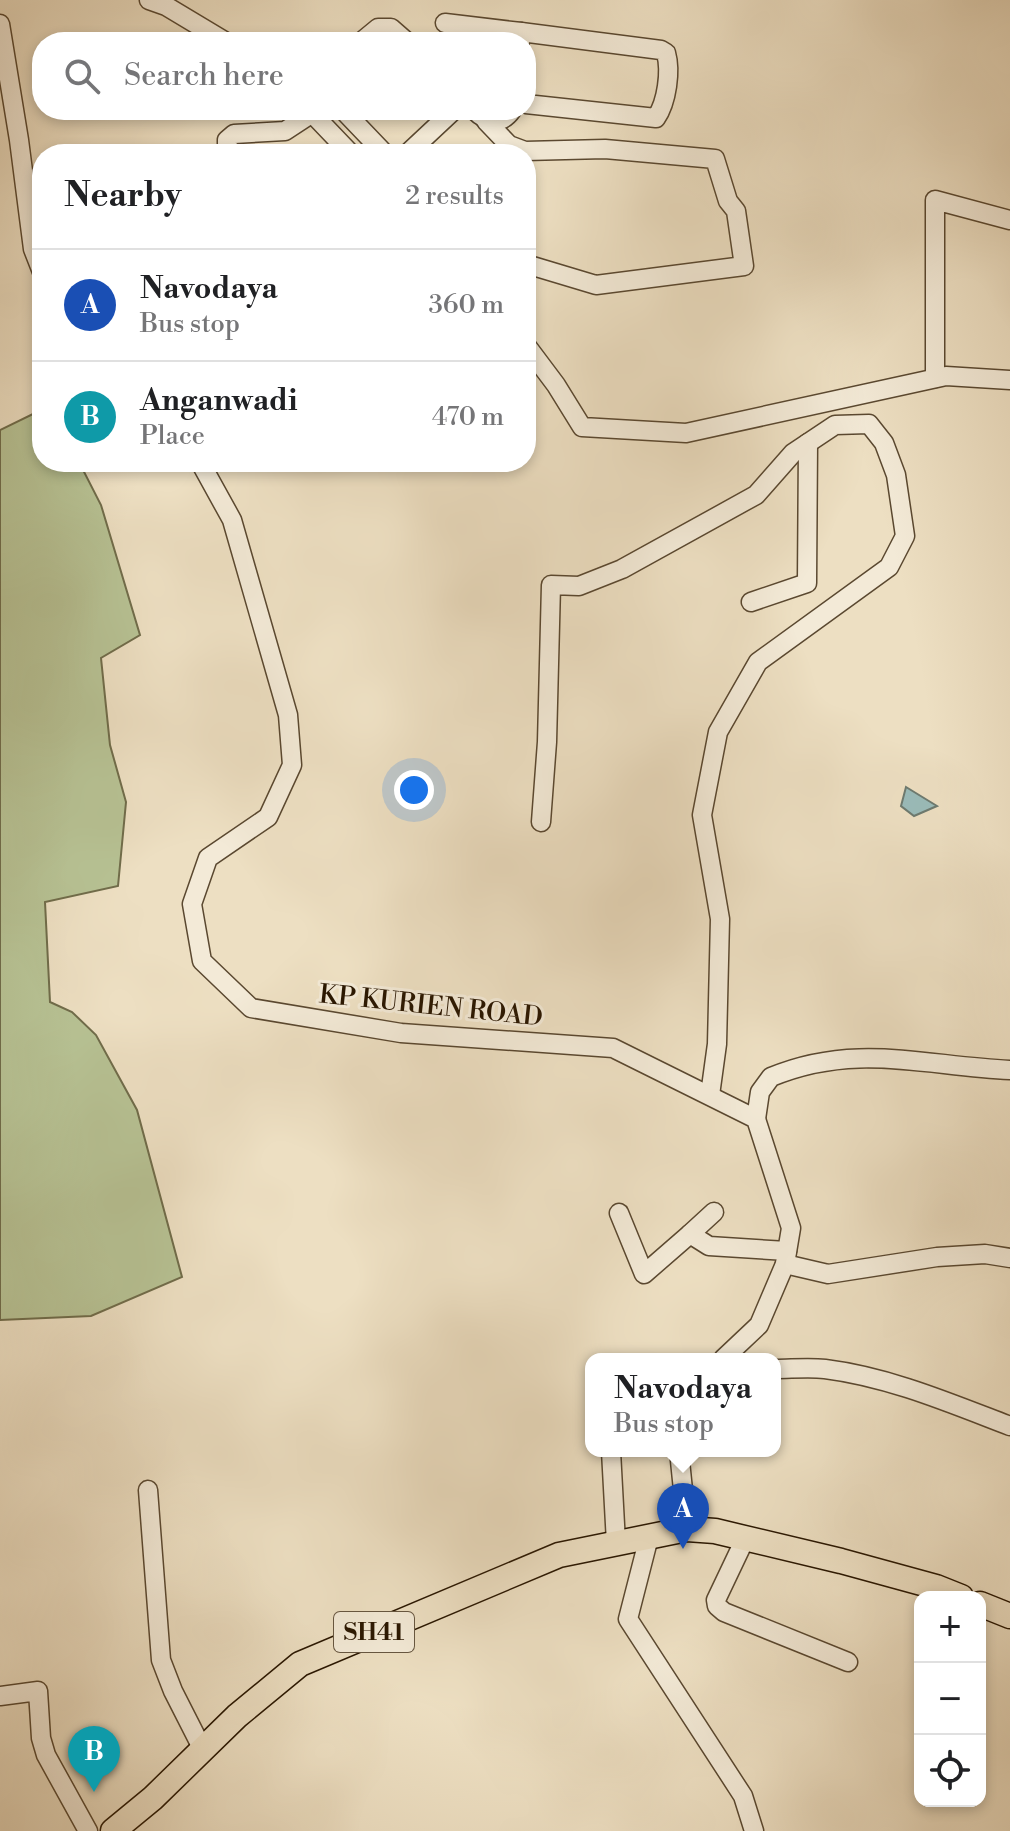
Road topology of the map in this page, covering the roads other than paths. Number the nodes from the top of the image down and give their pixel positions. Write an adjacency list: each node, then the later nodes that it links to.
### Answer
1 (149, 0): 4 (street)
2 (445, 23): 7 (street)
3 (0, 24): 22 (street)
4 (209, 32)
5 (373, 32): 6 (street)
6 (396, 32)
7 (493, 32)
8 (536, 38): 9 (street)
9 (536, 105)
10 (300, 120): 15 (street)
11 (321, 120): 16 (street)
12 (353, 120): 17 (street)
13 (443, 120): 18 (street)
14 (485, 120): 19 (street)
15 (227, 144)
16 (342, 144)
17 (375, 144)
18 (418, 144)
19 (508, 144)
20 (536, 151): 23 (street)
21 (1010, 220): 25 (street)
22 (32, 241)
23 (536, 267)
24 (536, 358): 25 (street)
25 (935, 378): 26 (street)
26 (1010, 380)
27 (808, 443): 29 (street); 30 (street); 32 (street)
28 (206, 472): 32 (street, KP KURIEN ROAD)
29 (751, 602)
30 (541, 822)
31 (1010, 1070): 33 (street)
32 (710, 1095): 33 (street, KP KURIEN ROAD)
33 (756, 1119): 37 (street)
34 (714, 1212): 36 (street)
35 (619, 1213): 36 (street)
36 (690, 1234): 37 (street)
37 (786, 1257): 38 (street); 39 (street)
38 (1010, 1258)
39 (731, 1353)
40 (781, 1369): 41 (street)
41 (1010, 1426)
42 (611, 1457): 48 (street)
43 (680, 1457): 45 (street)
44 (148, 1490): 54 (street)
45 (687, 1529): 46 (main road, SH41); 47 (main road, SH41)
46 (649, 1537): 48 (main road, SH41); 57 (street)
47 (745, 1539): 49 (main road, SH41); 52 (street)
48 (616, 1543): 54 (main road, SH41)
49 (946, 1591)
50 (986, 1606): 51 (main road)
51 (1010, 1616)
52 (848, 1662)
53 (0, 1696): 55 (street)
54 (202, 1748): 56 (main road, SH41)
55 (88, 1831)
56 (113, 1831)
57 (754, 1831)

